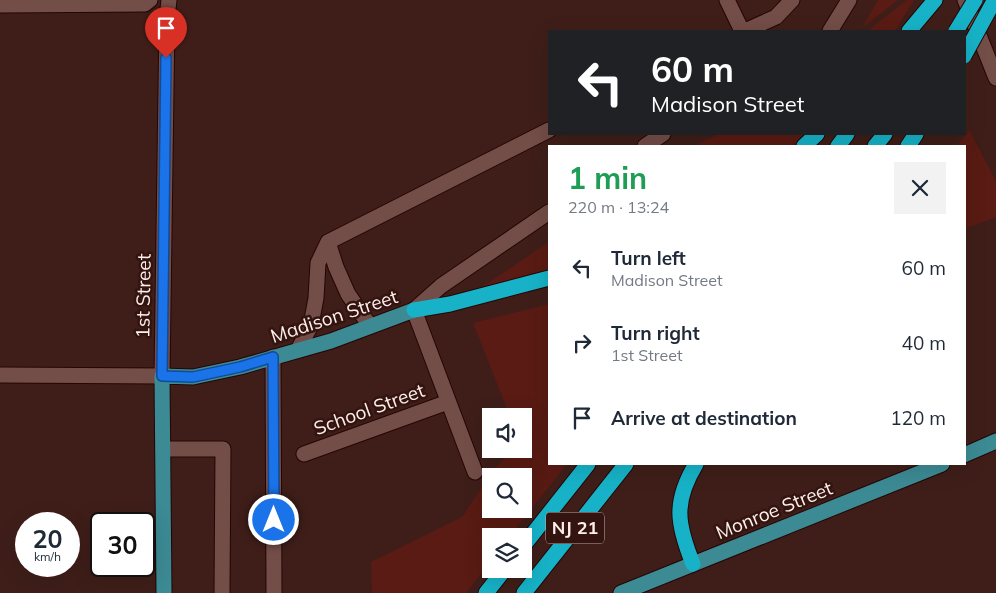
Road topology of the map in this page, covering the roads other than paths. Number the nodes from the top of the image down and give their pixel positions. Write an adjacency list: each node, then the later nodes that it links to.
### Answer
1 (150, 0): 10 (street)
2 (169, 0): 34 (street, 1st Street)
3 (728, 0): 11 (street)
4 (792, 0): 12 (street)
5 (849, 0): 13 (street)
6 (935, 0): 14 (highway); 15 (highway)
7 (965, 0): 18 (street)
8 (975, 0): 16 (highway, bridge)
9 (994, 0): 17 (highway, bridge)
10 (0, 6)
11 (743, 30)
12 (745, 30)
13 (831, 30)
14 (910, 30)
15 (917, 30)
16 (957, 30)
17 (966, 52)
18 (996, 78)
19 (548, 131): 27 (street)
20 (662, 135): 23 (street)
21 (817, 135): 24 (highway)
22 (884, 135): 25 (highway)
23 (646, 145)
24 (805, 145)
25 (876, 145)
26 (548, 213): 29 (street, Madison Street)
27 (328, 242): 30 (street); 31 (street)
28 (548, 278): 29 (highway)
29 (414, 310): 30 (main road, Madison Street); 35 (street)
30 (370, 326): 31 (main road, Madison Street)
31 (298, 350): 32 (main road, Madison Street)
32 (273, 357): 34 (main road, Madison Street); 51 (street)
33 (0, 375): 34 (street)
34 (162, 376): 37 (main road, 1st Street)
35 (448, 402): 38 (street, School Street); 45 (street)
36 (996, 441): 39 (main road)
37 (163, 449): 49 (main road, 1st Street); 50 (street)
38 (304, 454)
39 (966, 454)
40 (587, 465): 46 (highway, NJ 21)
41 (625, 465): 53 (highway, NJ 21)
42 (696, 465): 47 (highway)
43 (937, 465): 44 (main road, Monroe Street)
44 (917, 469): 47 (main road, Monroe Street)
45 (475, 472)
46 (532, 536)
47 (693, 564): 54 (main road, Monroe Street)
48 (498, 578): 52 (highway)
49 (164, 593)
50 (222, 593)
51 (274, 593)
52 (486, 593)
53 (524, 593)
54 (621, 593)

